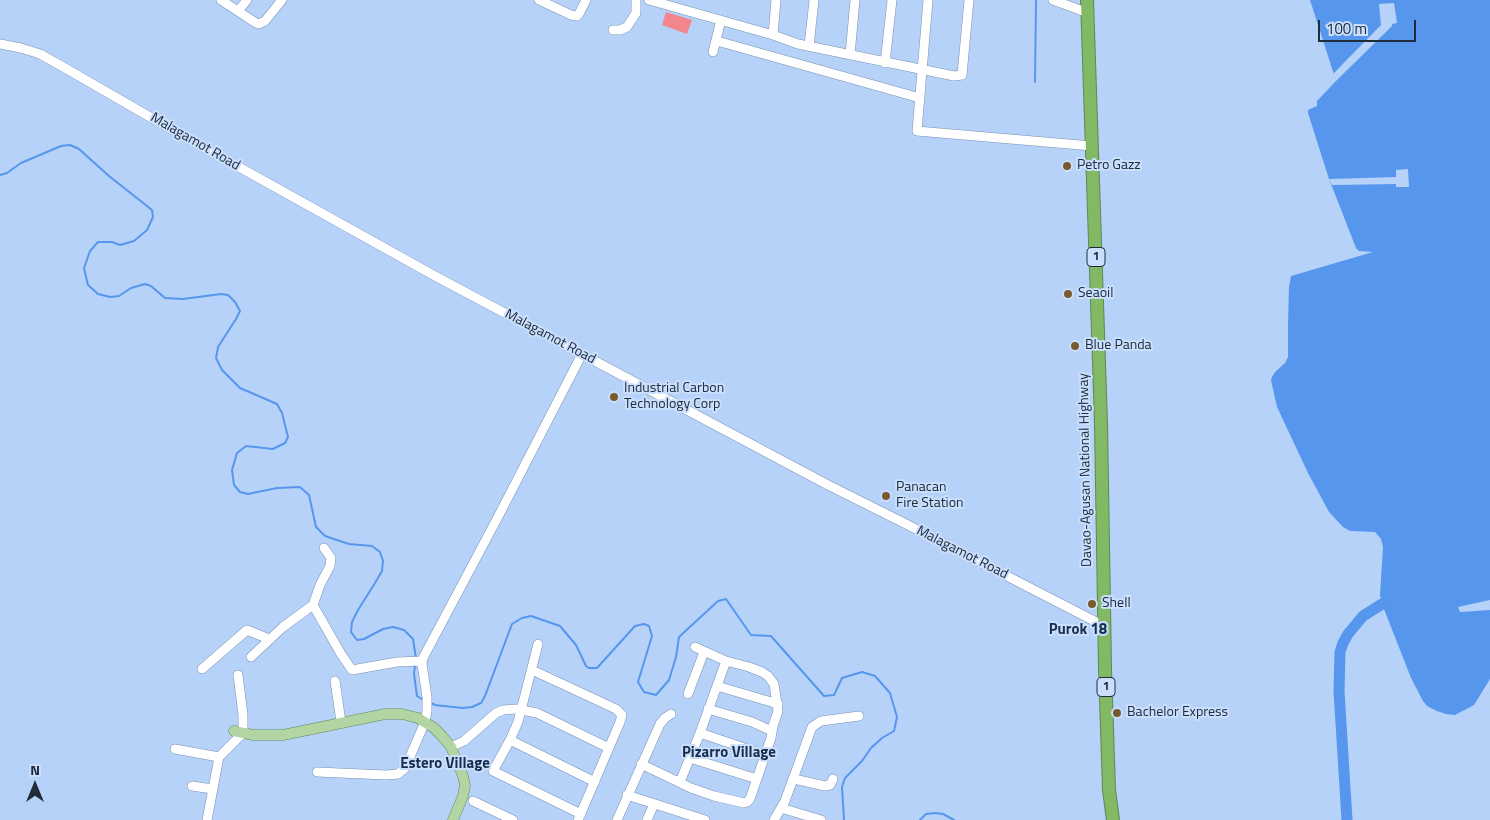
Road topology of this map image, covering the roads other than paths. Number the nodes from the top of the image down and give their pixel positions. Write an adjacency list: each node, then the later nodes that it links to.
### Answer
1 (221, 0): 17 (street)
2 (247, 0): 17 (street)
3 (282, 0): 17 (street)
4 (539, 0): 15 (street)
5 (586, 0): 15 (street)
6 (636, 0): 19 (street)
7 (649, 0): 18 (street)
8 (776, 0): 20 (street)
9 (814, 0): 23 (street)
10 (855, 0): 25 (street)
11 (892, 0): 26 (street)
12 (928, 0): 27 (street)
13 (969, 0): 27 (street)
14 (1053, 0): 16 (street)
15 (556, 4)
16 (1088, 6): 29 (highway, Davao-Agusan National Highway / 1)
17 (238, 11)
18 (721, 20): 20 (street); 21 (street)
19 (613, 30)
20 (773, 35): 23 (street)
21 (717, 41): 24 (street); 28 (street)
22 (0, 44): 30 (street, Malagamot Road)
23 (809, 46): 25 (street)
24 (713, 52)
25 (850, 55): 26 (street)
26 (885, 62): 27 (street)
27 (923, 70): 28 (street)
28 (920, 98): 29 (street)
29 (1092, 146): 33 (highway, Davao-Agusan National Highway / 1)
30 (582, 354): 33 (street, Malagamot Road); 39 (street)
31 (324, 548): 32 (street)
32 (313, 605): 34 (street); 39 (street)
33 (1104, 626): 87 (highway, Davao-Agusan National Highway / 1)
34 (269, 639): 38 (street); 41 (street)
35 (538, 644): 42 (street)
36 (695, 647): 37 (street)
37 (704, 652): 40 (street); 46 (street)
38 (252, 656)
39 (417, 661): 53 (street)
40 (726, 661): 45 (street); 47 (street)
41 (202, 669)
42 (532, 670): 49 (street); 59 (street)
43 (238, 675): 55 (street)
44 (335, 681): 52 (street)
45 (717, 686): 47 (street); 48 (street)
46 (688, 694)
47 (778, 704): 54 (street)
48 (708, 709): 54 (street); 56 (street)
49 (522, 710): 57 (street); 58 (street); 59 (street)
50 (671, 714): 64 (street)
51 (859, 716): 66 (street)
52 (341, 722): 53 (main road); 55 (main road)
53 (425, 722): 58 (main road); 65 (street)
54 (772, 731): 61 (street)
55 (238, 732): 62 (street)
56 (700, 733): 61 (street); 63 (street)
57 (510, 740): 69 (street); 78 (street)
58 (451, 747): 80 (main road)
59 (609, 748): 69 (street)
60 (175, 749): 62 (street)
61 (765, 755): 68 (street)
62 (219, 757): 72 (street)
63 (690, 758): 68 (street); 70 (street)
64 (641, 764): 70 (street); 73 (street)
65 (316, 772)
66 (794, 778): 67 (street); 76 (street)
67 (833, 778)
68 (757, 779): 70 (street)
69 (595, 782): 78 (street)
70 (680, 782)
71 (192, 786): 72 (street)
72 (213, 789): 79 (street)
73 (627, 795): 75 (street); 82 (street)
74 (473, 801): 81 (street)
75 (654, 804): 77 (street); 83 (street)
76 (781, 808): 85 (street); 86 (street)
77 (678, 816): 84 (street)
78 (580, 817)
79 (207, 820)
80 (453, 820)
81 (512, 820)
82 (617, 820)
83 (647, 820)
84 (705, 820)
85 (774, 820)
86 (822, 820)
87 (1113, 820)

